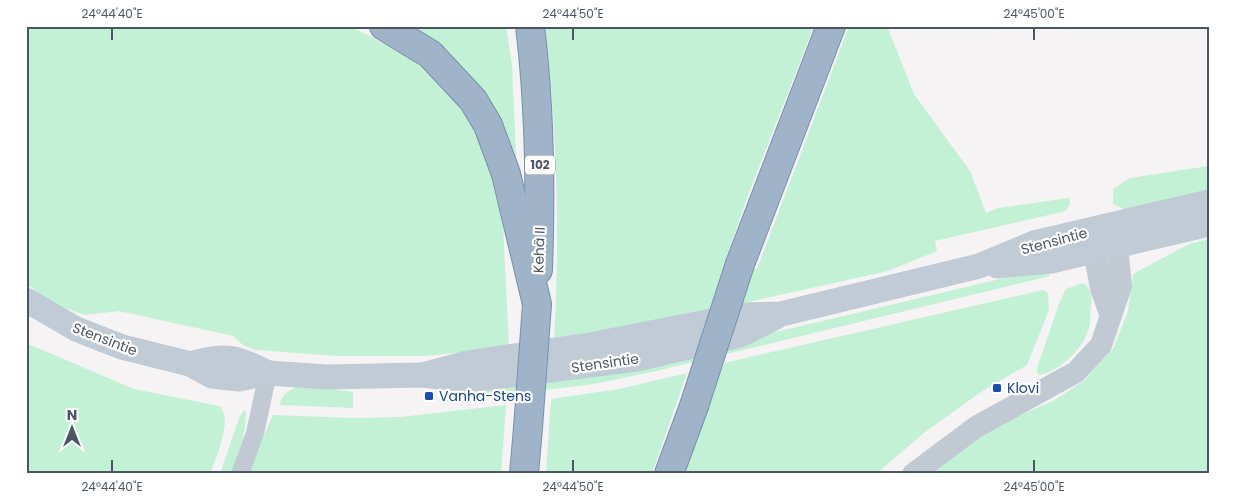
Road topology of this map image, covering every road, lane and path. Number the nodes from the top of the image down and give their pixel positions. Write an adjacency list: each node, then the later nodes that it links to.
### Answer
1 (384, 26): 8 (highway)
2 (530, 26): 8 (highway, Kehä II / 102)
3 (831, 26): 12 (highway, bridge)
4 (1209, 202): 6 (main road)
5 (1209, 224): 6 (main road)
6 (1105, 242): 9 (main road, Stensintie); 13 (street)
7 (26, 300): 9 (main road, Stensintie)
8 (537, 304): 11 (highway, Kehä II / 102, bridge)
9 (268, 373): 10 (street)
10 (240, 474)
11 (524, 474)
12 (669, 474)
13 (913, 474)

